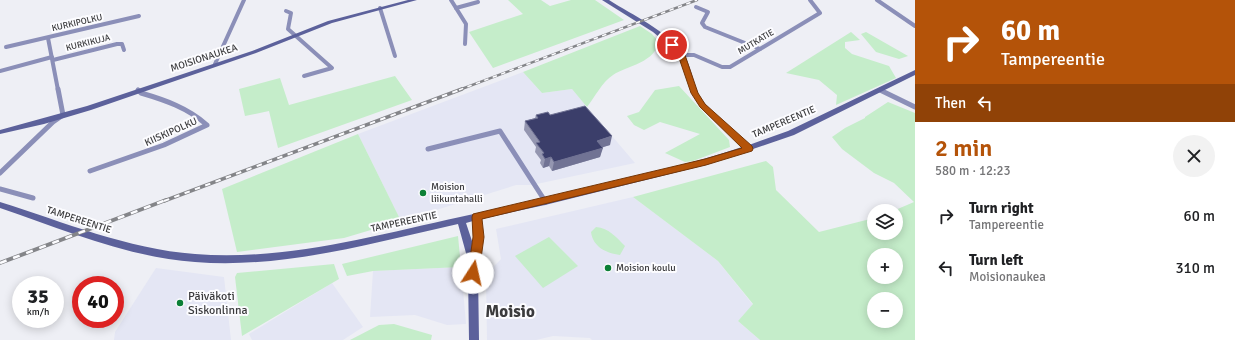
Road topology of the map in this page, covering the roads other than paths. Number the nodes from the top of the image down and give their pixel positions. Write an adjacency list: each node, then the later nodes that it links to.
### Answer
1 (244, 0): 26 (street)
2 (414, 0): 7 (main road, MOISIONAUKEA)
3 (451, 0): 11 (street)
4 (604, 0): 23 (main road)
5 (810, 0): 21 (street, MUTKATIE)
6 (877, 0): 15 (street)
7 (405, 1): 10 (main road, MOISIONAUKEA)
8 (478, 2): 11 (street)
9 (696, 7): 21 (street)
10 (380, 8): 17 (main road, MOISIONAUKEA); 24 (street)
11 (456, 8): 19 (street)
12 (286, 11): 17 (street)
13 (139, 16): 18 (street, KURKIPOLKU)
14 (915, 22): 15 (street)
15 (909, 23): 16 (street)
16 (915, 26)
17 (293, 36): 26 (main road, MOISIONAUKEA); 29 (street)
18 (48, 38): 20 (street); 25 (street, KURKIPOLKU)
19 (465, 44)
20 (6, 47)
21 (760, 49): 23 (street, MUTKATIE)
22 (124, 50): 25 (street, KURKIKUJA)
23 (681, 55): 36 (main road)
24 (395, 56)
25 (52, 59): 27 (street); 33 (street, KURKIPOLKU)
26 (215, 64): 30 (main road, MOISIONAUKEA)
27 (0, 71)
28 (915, 72): 31 (main road, TAMPEREENTIE)
29 (304, 76)
30 (138, 90): 33 (main road, MOISIONAUKEA); 37 (street, KIISKIPOLKU)
31 (880, 90): 32 (street); 36 (main road, TAMPEREENTIE)
32 (915, 107)
33 (63, 116): 34 (main road, MOISIONAUKEA); 38 (street)
34 (0, 132)
35 (428, 149): 41 (street)
36 (749, 149): 41 (main road, TAMPEREENTIE)
37 (90, 171)
38 (0, 173)
39 (0, 188): 40 (street)
40 (33, 198)
41 (545, 202): 43 (main road, TAMPEREENTIE)
42 (0, 205): 44 (main road, TAMPEREENTIE)
43 (477, 217): 44 (main road, TAMPEREENTIE); 45 (main road)
44 (461, 220): 45 (main road)
45 (474, 265): 46 (main road)
46 (474, 340)

